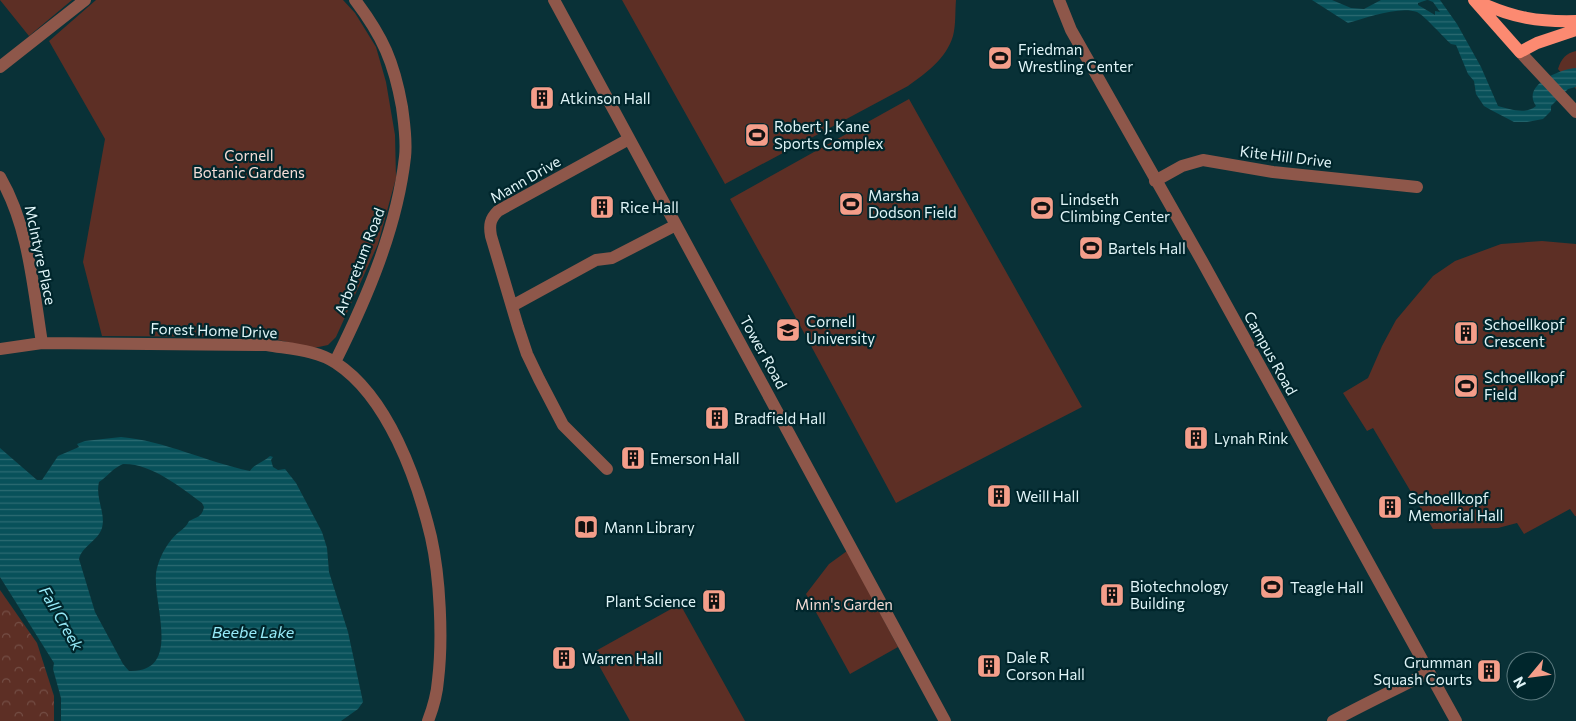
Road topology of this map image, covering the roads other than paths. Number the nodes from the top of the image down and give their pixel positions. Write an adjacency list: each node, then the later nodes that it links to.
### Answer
1 (85, 0): 9 (street)
2 (355, 0): 19 (street, Arboretum Road)
3 (554, 0): 11 (street, Tower Road)
4 (1059, 0): 12 (street, Campus Road)
5 (1475, 0): 6 (main road); 8 (main road)
6 (1576, 21)
7 (1576, 30): 8 (main road)
8 (1520, 52): 10 (street)
9 (0, 67)
10 (1574, 111)
11 (629, 139): 15 (street, Tower Road); 16 (street, Mann Drive)
12 (1155, 181): 14 (street, Kite Hill Drive); 21 (street, Campus Road)
13 (2, 185): 17 (street, McIntyre Place)
14 (1417, 186)
15 (676, 224): 16 (street); 23 (street, Tower Road)
16 (512, 306): 20 (street, Mann Drive)
17 (42, 344): 18 (street, Forest Home Drive); 19 (street, Forest Home Drive)
18 (0, 349)
19 (335, 362): 22 (street, Forest Home Drive)
20 (607, 469)
21 (1428, 673): 24 (street); 25 (street, Campus Road)
22 (428, 721)
23 (945, 721)
24 (1333, 721)
25 (1456, 721)

